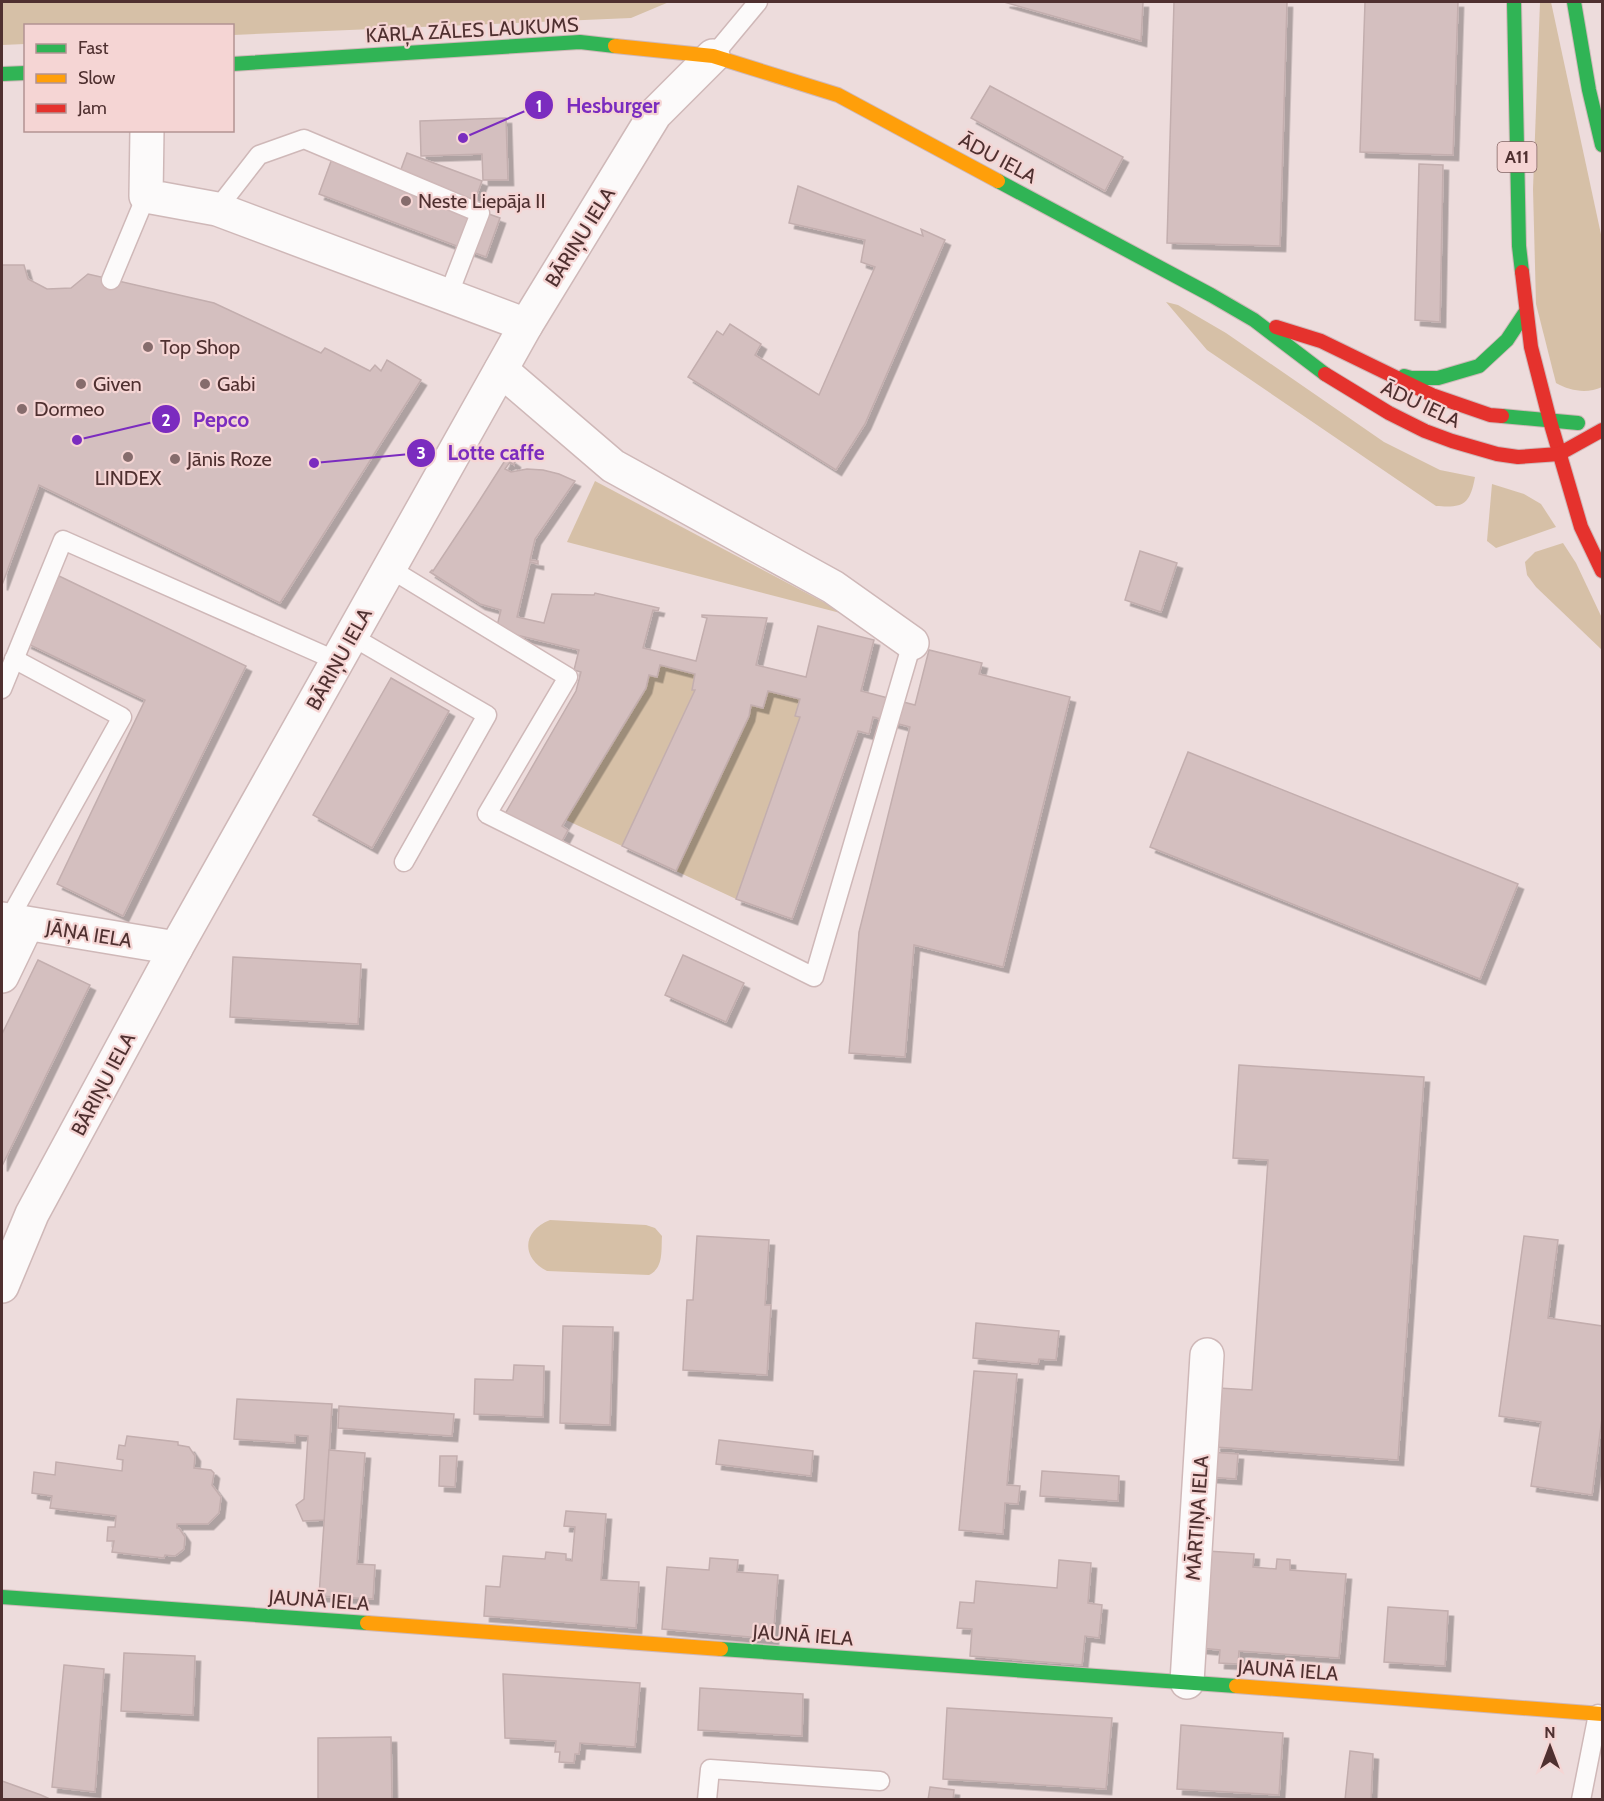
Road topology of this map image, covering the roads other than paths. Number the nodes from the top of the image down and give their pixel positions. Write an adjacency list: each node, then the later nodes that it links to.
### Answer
1 (758, 2): 4 (lane)
2 (1514, 2): 14 (main road, A11)
3 (1574, 2): 9 (main road)
4 (713, 56): 5 (main road, KĀRĻA ZĀLES LAUKUMS); 15 (main road, ĀDU IELA); 16 (street, BĀRIŅU IELA)
5 (234, 64)
6 (2, 74): 7 (main road)
7 (24, 74)
8 (147, 132): 10 (street)
9 (1602, 145)
10 (146, 196): 11 (street); 12 (lane)
11 (217, 209): 13 (street); 13 (lane)
12 (111, 280)
13 (448, 296): 16 (street)
14 (1526, 313): 18 (main road); 19 (main road, A11)
15 (1254, 320): 18 (main road, ĀDU IELA); 22 (main road, ĀDU IELA)
16 (526, 325): 17 (street, BĀRIŅU IELA)
17 (501, 369): 23 (street, BĀRIŅU IELA); 25 (street)
18 (1379, 369): 19 (main road, ĀDU IELA)
19 (1550, 421): 20 (main road, ĀDU IELA); 22 (main road, A11)
20 (1602, 424)
21 (1602, 430): 22 (main road, ĀDU IELA)
22 (1559, 454): 24 (main road, A11)
23 (389, 568): 25 (lane); 26 (street, BĀRIŅU IELA)
24 (1602, 571)
25 (912, 643)
26 (344, 648): 27 (lane); 29 (lane); 31 (street, BĀRIŅU IELA)
27 (14, 659): 28 (lane); 30 (lane)
28 (2, 689)
29 (404, 862)
30 (12, 922): 31 (street, JĀŅA IELA); 32 (street)
31 (176, 948): 33 (street, BĀRIŅU IELA)
32 (2, 976)
33 (2, 1286)
34 (1207, 1355): 36 (street, MĀRTIŅA IELA)
35 (2, 1598): 36 (main road, JAUNĀ IELA)
36 (1187, 1682): 37 (main road, JAUNĀ IELA)
37 (1600, 1714): 40 (lane)
38 (880, 1781): 39 (lane)
39 (707, 1800)
40 (1581, 1800)

